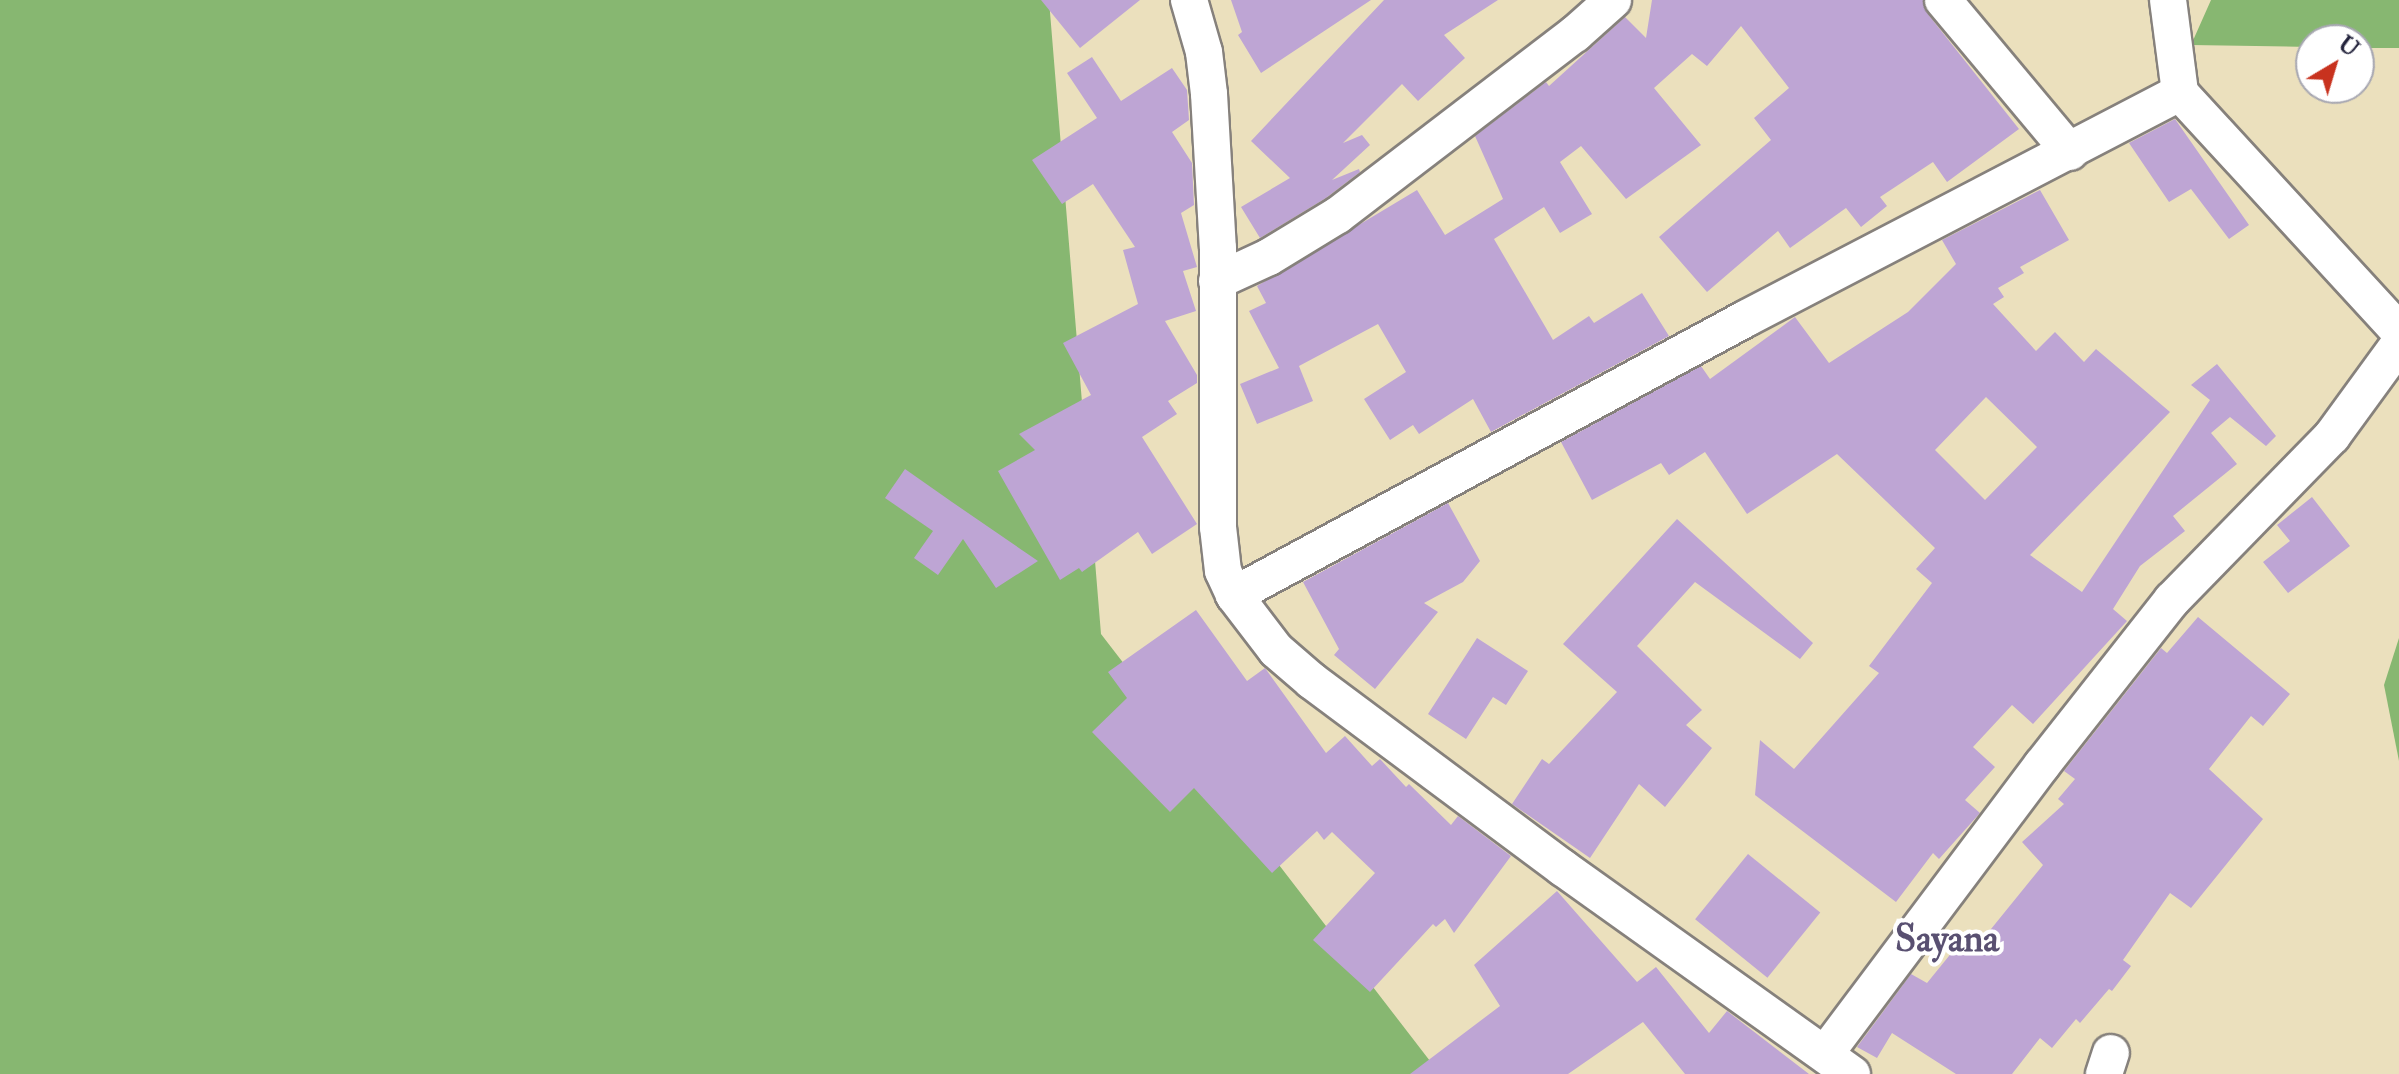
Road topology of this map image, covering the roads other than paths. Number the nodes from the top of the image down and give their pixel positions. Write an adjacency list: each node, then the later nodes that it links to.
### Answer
1 (1189, 0): 7 (street)
2 (1613, 0): 7 (street)
3 (1943, 0): 6 (street)
4 (2168, 0): 5 (street)
5 (2180, 93): 6 (street); 8 (street)
6 (2070, 152): 10 (street)
7 (1217, 281): 10 (street)
8 (2399, 331)
9 (2399, 344): 11 (street)
10 (1234, 595): 11 (street)
11 (1844, 1068)

